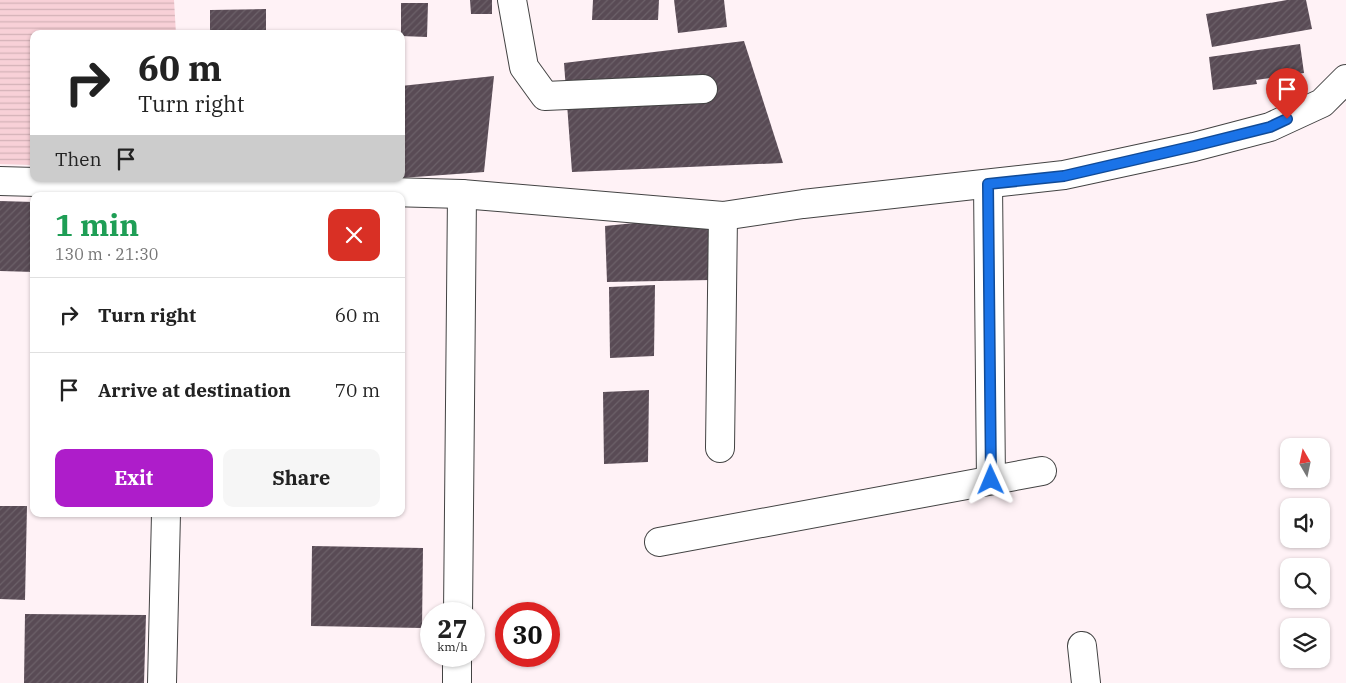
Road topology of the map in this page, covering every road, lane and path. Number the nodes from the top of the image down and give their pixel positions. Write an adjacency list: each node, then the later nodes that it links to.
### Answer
1 (512, 0): 3 (street)
2 (1346, 79): 5 (street)
3 (703, 90)
4 (0, 181): 6 (street)
5 (988, 184): 10 (street); 13 (street)
6 (174, 190): 7 (street)
7 (318, 192)
8 (405, 193): 9 (street)
9 (462, 194): 10 (street); 16 (street)
10 (723, 216): 11 (street)
11 (720, 448)
12 (1042, 471): 13 (street)
13 (991, 480): 15 (street)
14 (166, 517): 19 (street)
15 (659, 542)
16 (458, 602)
17 (1082, 646): 21 (street)
18 (457, 667): 20 (street)
19 (162, 683)
20 (457, 683)
21 (1086, 683)

